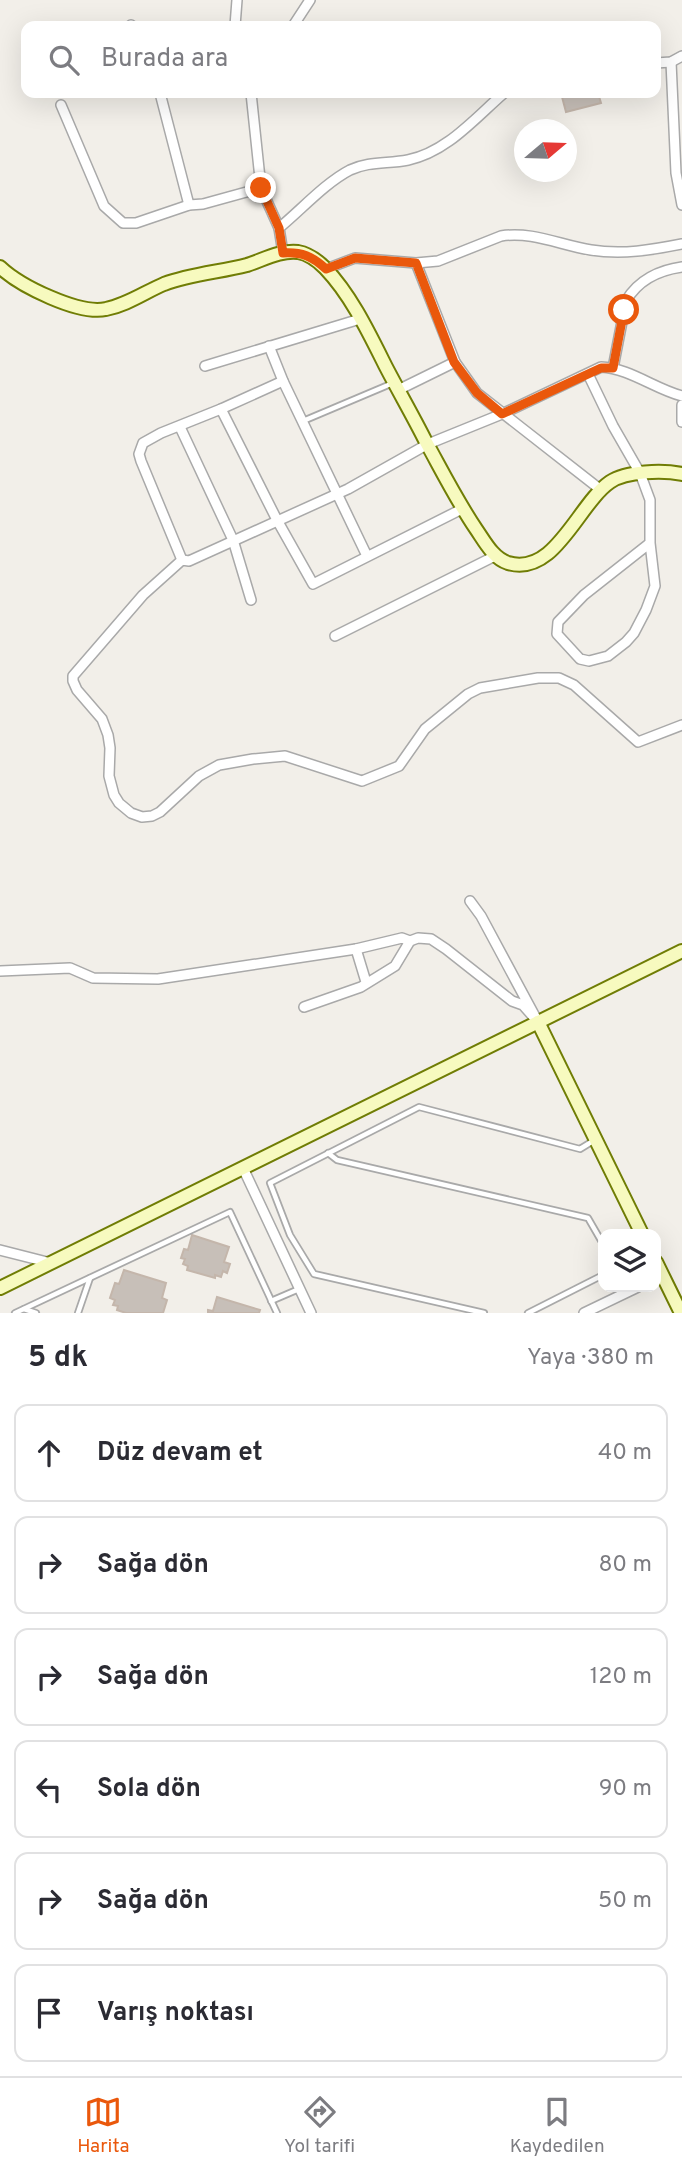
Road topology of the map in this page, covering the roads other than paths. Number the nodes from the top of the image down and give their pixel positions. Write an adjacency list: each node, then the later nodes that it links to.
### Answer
1 (237, 0): 3 (street)
2 (310, 0): 4 (street)
3 (235, 21)
4 (297, 21)
5 (682, 56): 7 (street)
6 (661, 62): 7 (street)
7 (671, 62): 14 (street)
8 (161, 98): 13 (street)
9 (252, 98): 12 (street)
10 (498, 98): 15 (street)
11 (61, 106): 13 (street)
12 (261, 188): 13 (street); 15 (street)
13 (189, 205)
14 (682, 205)
15 (279, 228): 17 (street)
16 (682, 244): 18 (street)
17 (283, 253): 19 (street); 21 (street)
18 (416, 263): 21 (street); 24 (street)
19 (0, 267)
20 (682, 267): 26 (street)
21 (326, 269): 22 (street)
22 (360, 319): 23 (street); 29 (street)
23 (269, 346): 25 (street); 28 (street)
24 (454, 362): 29 (street); 33 (street)
25 (205, 366)
26 (613, 368): 27 (street); 30 (street)
27 (588, 374): 33 (street); 38 (street)
28 (283, 381): 32 (street); 34 (street)
29 (396, 386): 34 (lane); 37 (street)
30 (682, 396)
31 (682, 405): 35 (street)
32 (221, 410): 36 (street); 43 (street)
33 (502, 414): 37 (street); 40 (street)
34 (303, 421): 41 (street)
35 (682, 422)
36 (180, 426): 44 (street); 48 (street)
37 (428, 444): 41 (street); 42 (street)
38 (640, 473): 39 (street); 40 (street); 45 (street)
39 (682, 474)
40 (601, 490): 47 (street)
41 (338, 494): 43 (street); 46 (street)
42 (462, 509): 46 (street); 47 (street)
43 (277, 520): 44 (street); 46 (street)
44 (233, 540): 48 (street); 49 (street)
45 (650, 543): 45 (street)
46 (367, 556)
47 (495, 556): 50 (street)
48 (182, 560): 51 (street)
49 (251, 600)
50 (335, 636)
51 (682, 724)
52 (470, 901): 59 (street)
53 (410, 941): 54 (street); 57 (street); 59 (street)
54 (356, 949): 56 (street); 57 (street)
55 (682, 951): 59 (street)
56 (0, 971)
57 (366, 982): 58 (street)
58 (304, 1007)
59 (538, 1022): 60 (street); 62 (street)
60 (596, 1139): 61 (lane); 63 (street)
61 (328, 1153): 64 (lane); 80 (lane)
62 (243, 1168): 66 (street); 71 (street)
63 (640, 1229)
64 (598, 1235)
65 (0, 1250): 66 (street)
66 (51, 1263): 70 (street)
67 (90, 1278): 73 (lane); 74 (lane); 77 (lane)
68 (598, 1278): 81 (lane)
69 (661, 1279): 83 (street)
70 (0, 1288)
71 (300, 1289): 73 (lane); 79 (street)
72 (628, 1292): 82 (street)
73 (271, 1301): 78 (lane)
74 (24, 1309): 75 (lane); 76 (lane)
75 (15, 1313)
76 (36, 1313)
77 (78, 1313)
78 (277, 1313)
79 (311, 1313)
80 (485, 1313)
81 (528, 1313)
82 (584, 1313)
83 (681, 1313)

